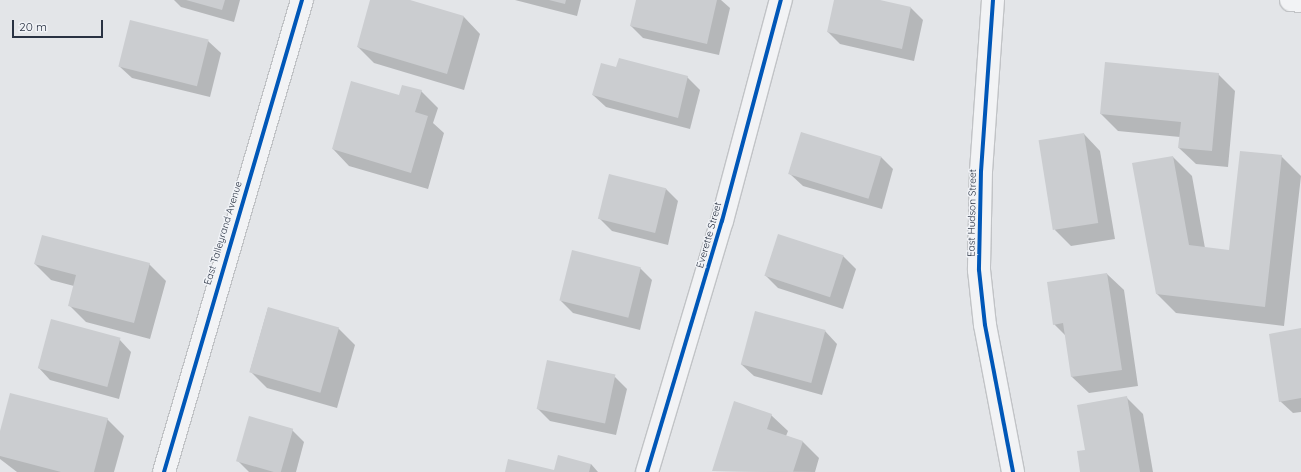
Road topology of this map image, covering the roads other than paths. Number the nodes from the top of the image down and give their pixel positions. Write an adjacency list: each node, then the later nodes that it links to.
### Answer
1 (302, 0): 6 (street, East Talleyrand Avenue)
2 (781, 0): 7 (street, Everette Street)
3 (993, 0): 8 (street, East Hudson Street)
4 (1291, 0): 5 (street)
5 (1301, 1)
6 (164, 472)
7 (647, 472)
8 (1013, 472)

